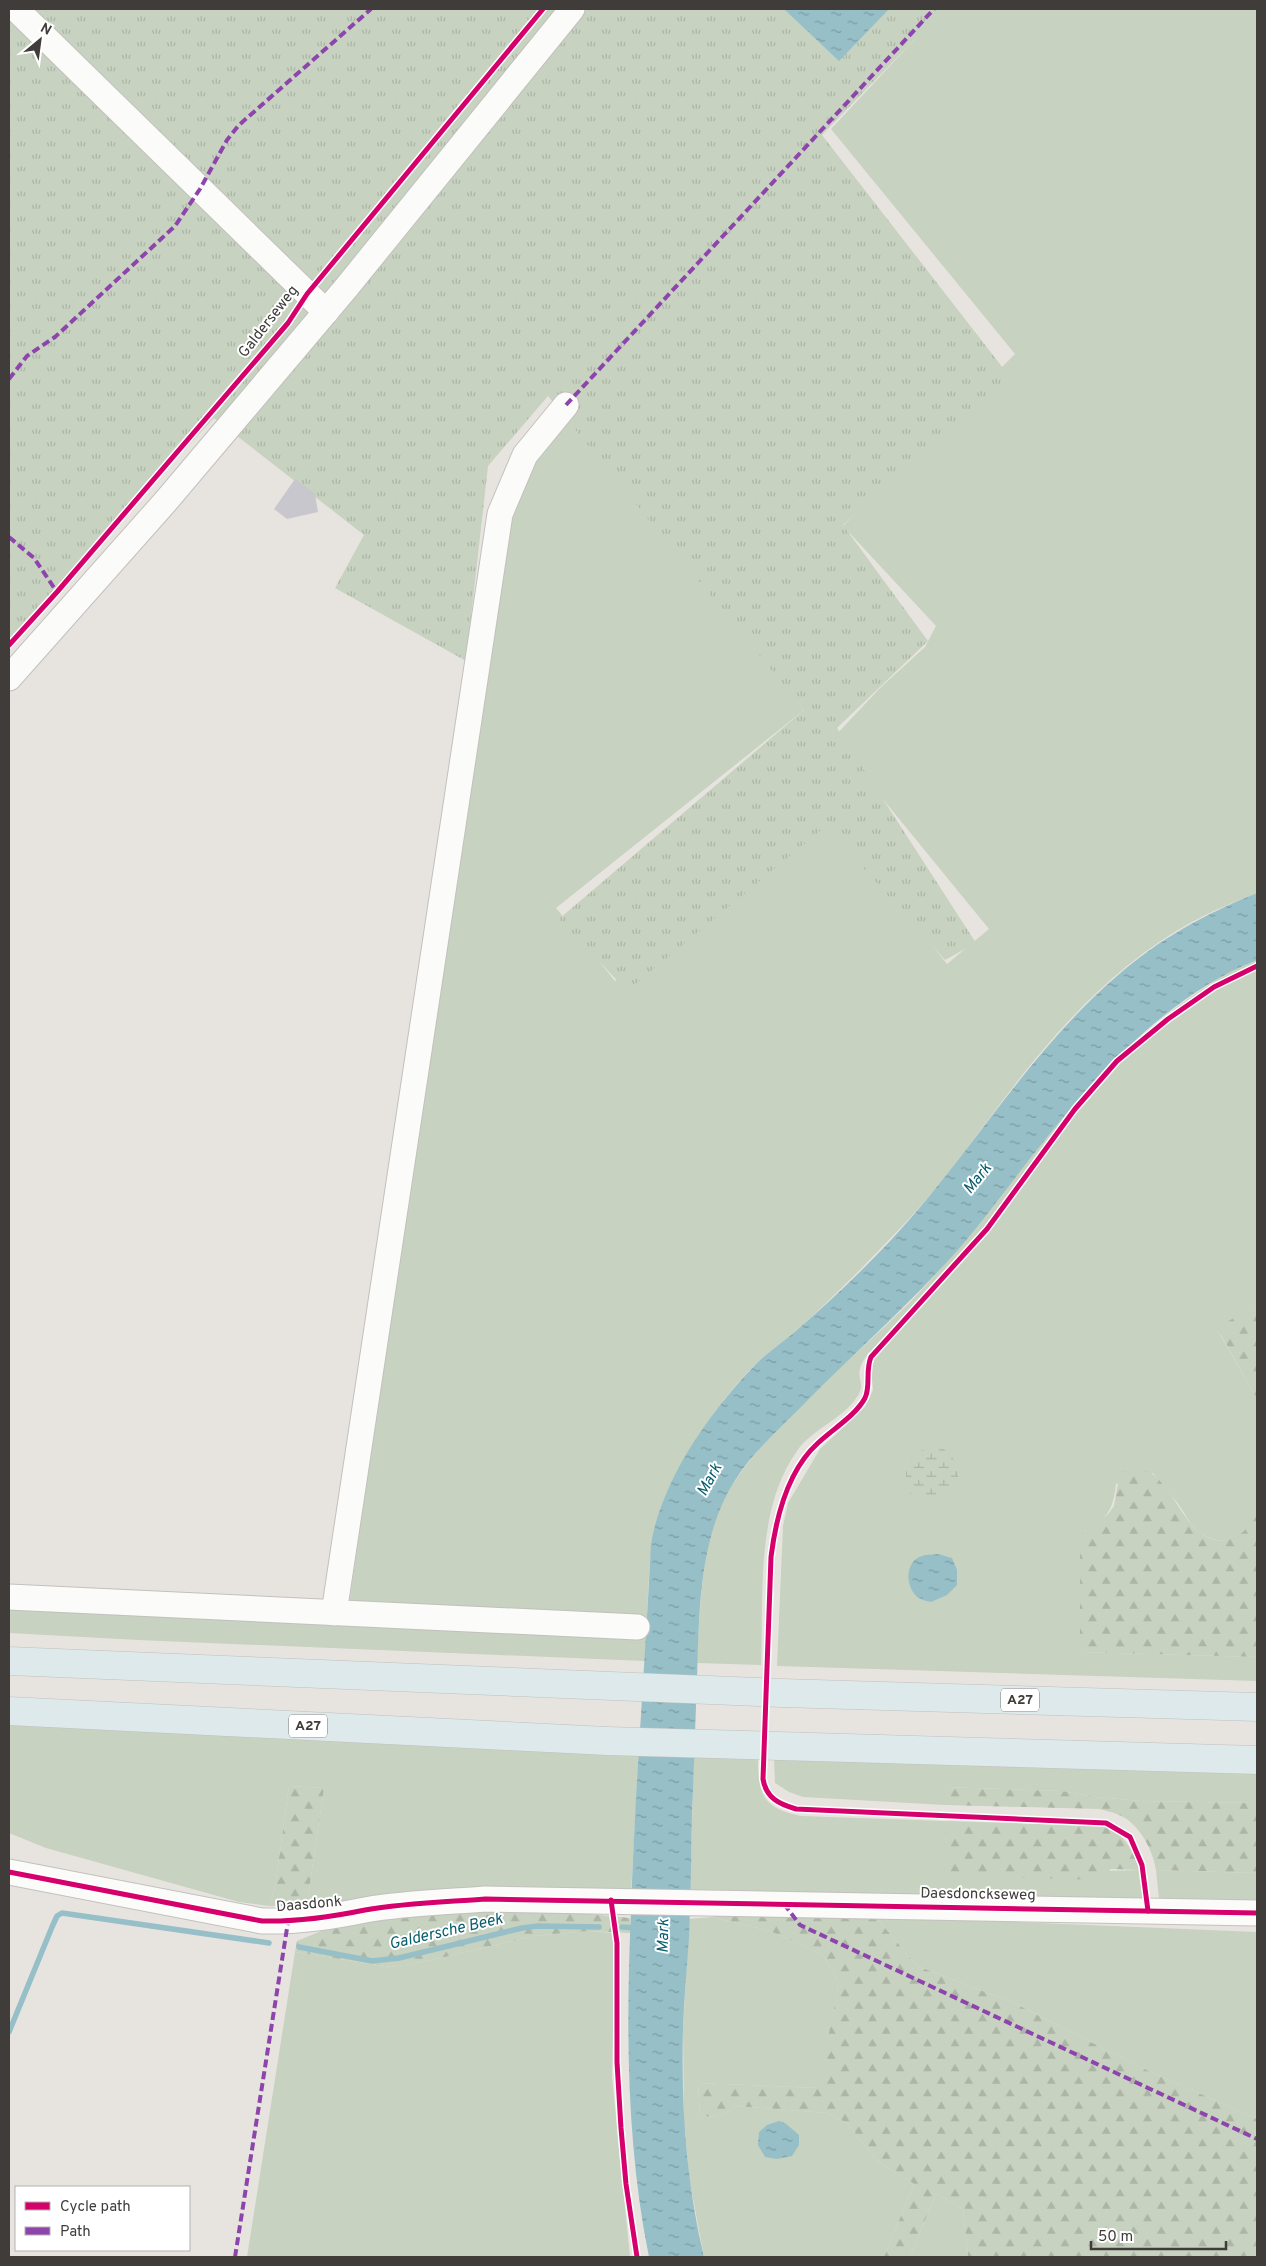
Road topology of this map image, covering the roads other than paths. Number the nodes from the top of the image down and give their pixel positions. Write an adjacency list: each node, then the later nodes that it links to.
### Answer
1 (16, 9): 3 (street)
2 (572, 9): 3 (street)
3 (326, 312): 5 (street)
4 (566, 406): 7 (street)
5 (9, 678)
6 (9, 1598): 7 (street)
7 (334, 1613): 8 (street)
8 (637, 1627)
9 (9, 1661): 10 (highway, A27)
10 (1257, 1707)
11 (9, 1711): 12 (highway, A27)
12 (1257, 1760)
13 (9, 1872): 14 (street, Daasdonk)
14 (697, 1902): 15 (street, Daesdonckseweg)
15 (1257, 1913)

